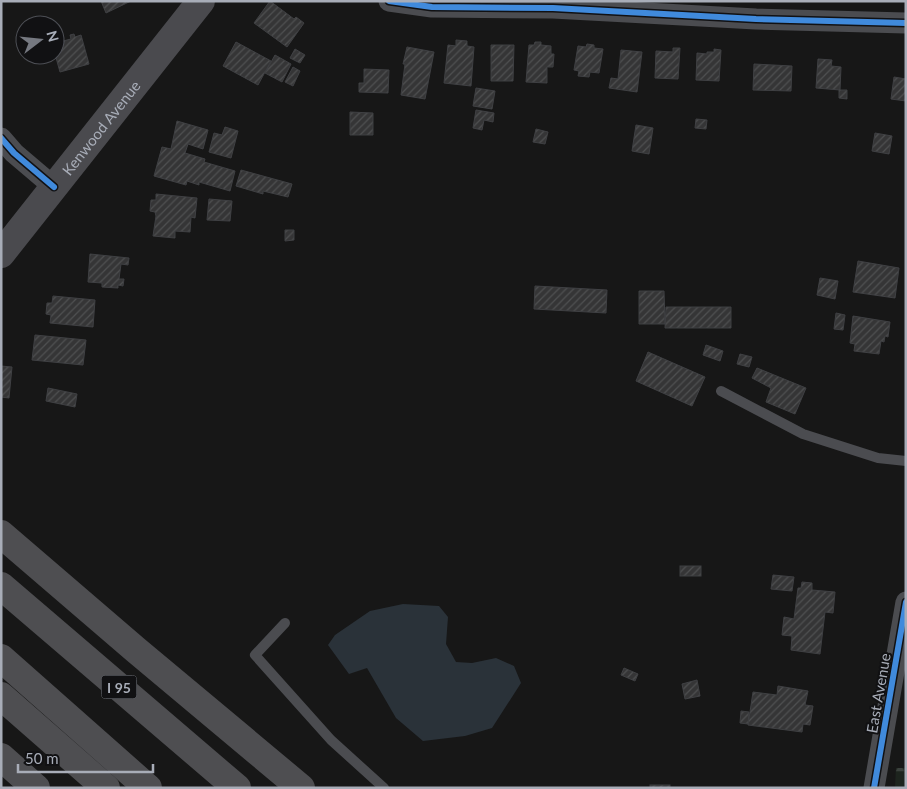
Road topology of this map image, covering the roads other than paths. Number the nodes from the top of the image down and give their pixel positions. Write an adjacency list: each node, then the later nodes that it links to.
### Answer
1 (201, 1): 5 (main road, Kenwood Avenue)
2 (389, 1): 3 (street)
3 (906, 23)
4 (1, 138): 5 (street)
5 (54, 186): 6 (main road, Kenwood Avenue)
6 (1, 254)
7 (722, 390): 8 (lane)
8 (906, 461)
9 (1, 534): 20 (highway)
10 (1, 586): 19 (highway, I 95)
11 (906, 602): 22 (street, East Avenue)
12 (285, 623): 21 (lane)
13 (1, 658): 18 (highway)
14 (1, 696): 17 (highway)
15 (1, 757): 16 (highway)
16 (36, 788)
17 (106, 788)
18 (148, 788)
19 (237, 788)
20 (301, 788)
21 (384, 788)
22 (874, 788)

